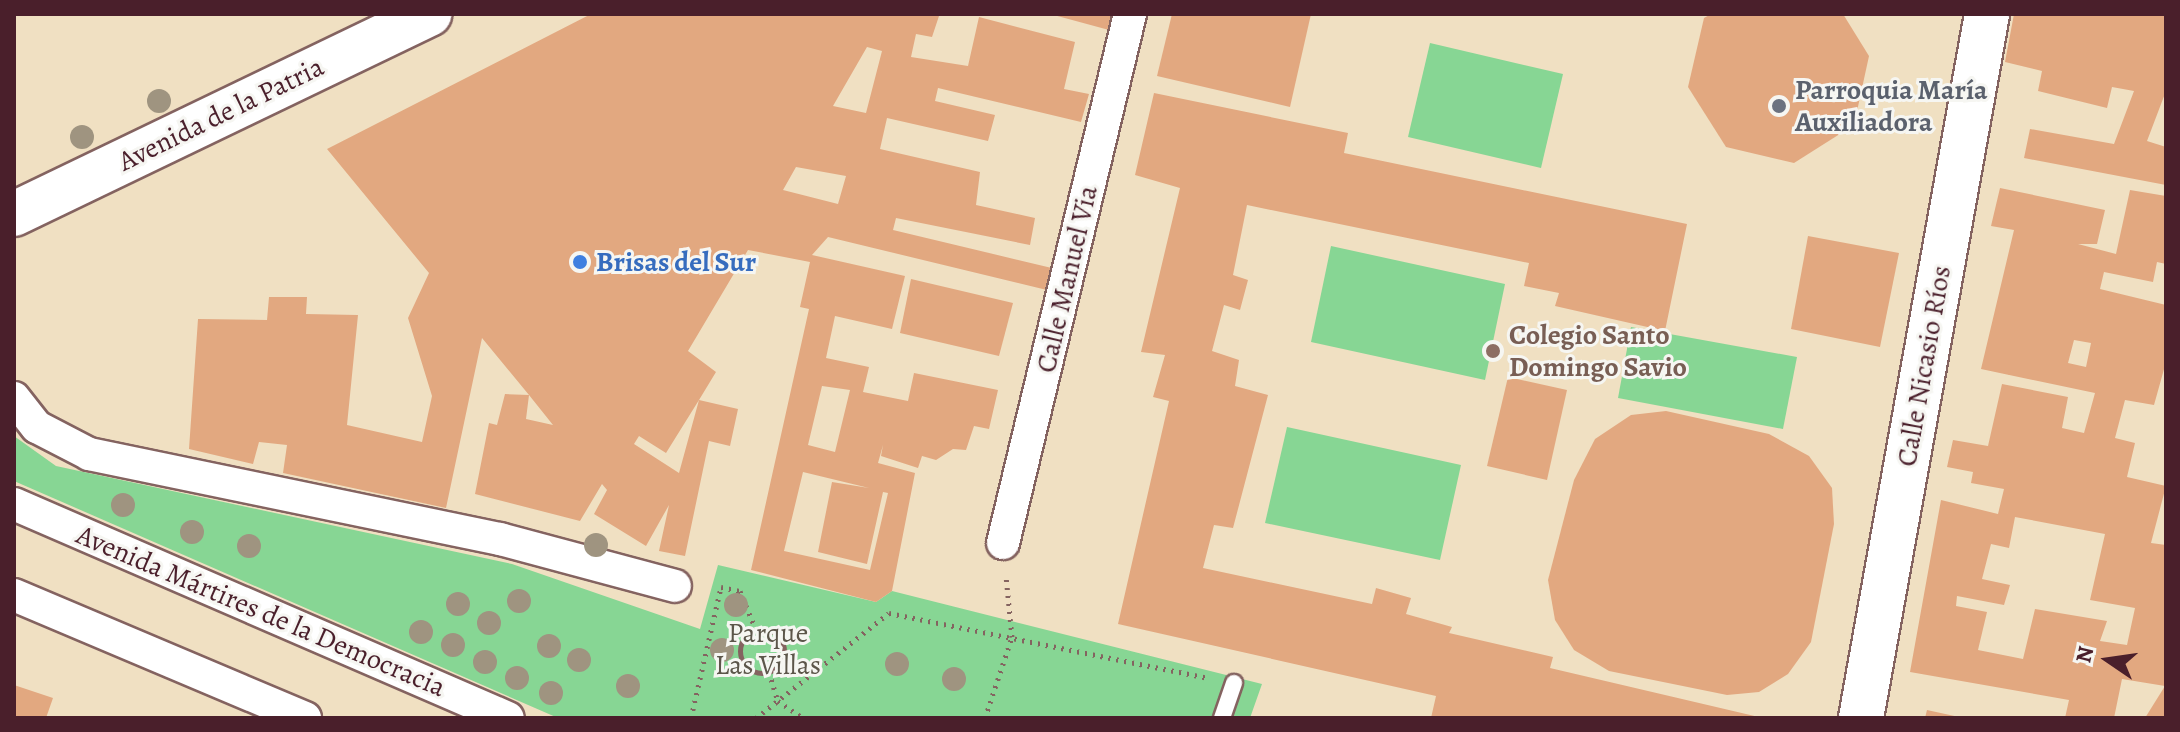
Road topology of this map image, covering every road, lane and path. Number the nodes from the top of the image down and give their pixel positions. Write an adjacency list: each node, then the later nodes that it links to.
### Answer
1 (429, 14): 4 (street, Avenida de la Patria)
2 (1130, 14): 7 (street, Calle Manuel Via)
3 (1987, 14): 22 (street, Calle Nicasio Ríos)
4 (14, 214)
5 (14, 398): 8 (street)
6 (14, 504): 16 (street, Avenida Mártires de la Democracia)
7 (1003, 543): 11 (path)
8 (675, 586)
9 (14, 595): 15 (street)
10 (756, 630): 12 (path); 12 (path); 17 (path)
11 (1012, 637): 13 (path); 14 (path); 20 (path)
12 (769, 672): 14 (path)
13 (1234, 683): 21 (lane)
14 (778, 701): 18 (path); 19 (path)
15 (305, 718)
16 (508, 718)
17 (691, 718)
18 (756, 718)
19 (803, 718)
20 (985, 718)
21 (1222, 718)
22 (1861, 718)

